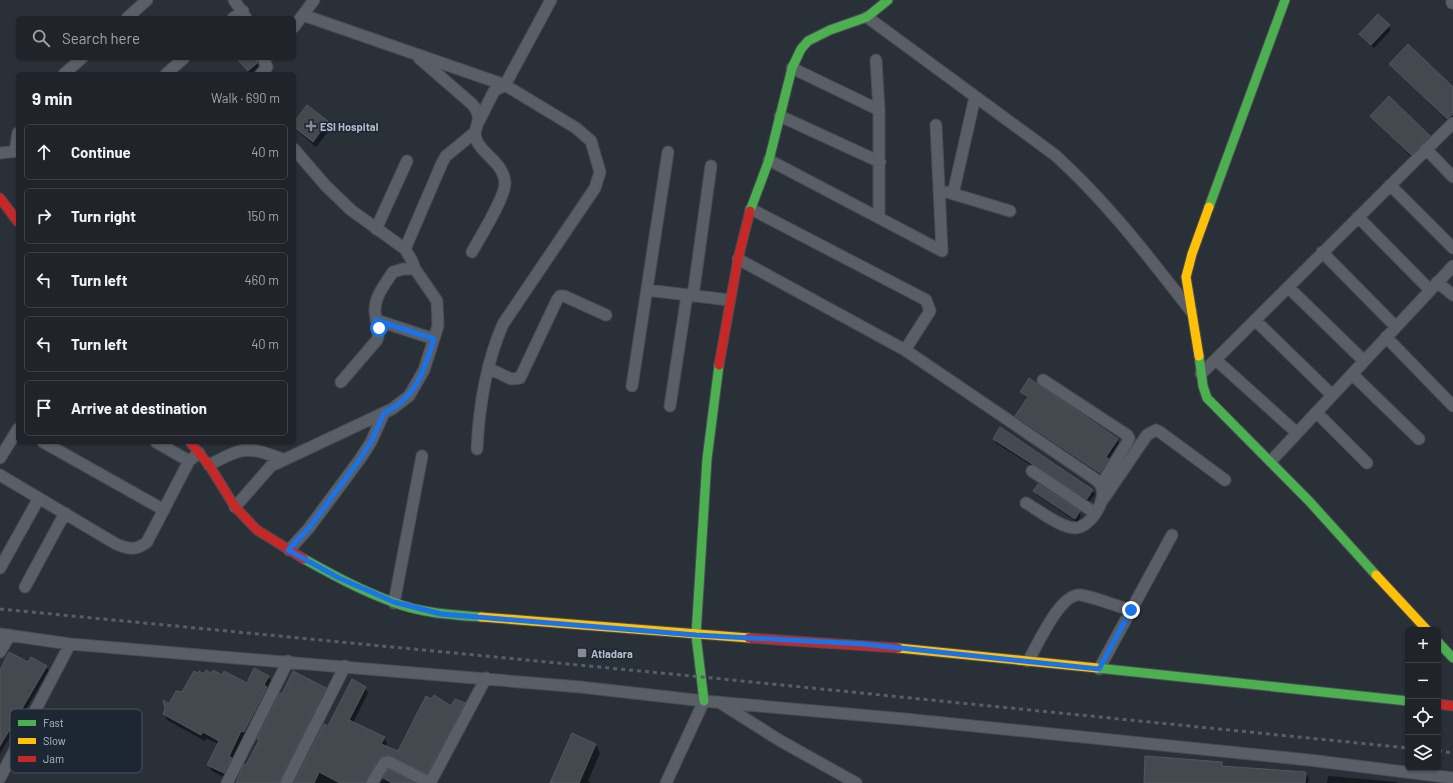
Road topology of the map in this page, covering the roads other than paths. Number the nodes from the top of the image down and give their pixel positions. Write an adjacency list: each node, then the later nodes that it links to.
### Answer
1 (147, 0): 8 (street)
2 (234, 0): 7 (street)
3 (551, 0): 18 (street)
4 (888, 0): 9 (street)
5 (1285, 0): 59 (street)
6 (308, 7): 10 (street); 11 (street)
7 (244, 15)
8 (129, 16)
9 (867, 17): 15 (street); 19 (street)
10 (296, 24)
11 (414, 53): 18 (street); 22 (street)
12 (80, 60): 16 (street)
13 (182, 60): 17 (street)
14 (876, 60): 20 (street)
15 (792, 68): 20 (street); 21 (street)
16 (66, 72)
17 (168, 72)
18 (505, 85): 22 (street); 69 (street)
19 (975, 96): 38 (street); 59 (street)
20 (879, 110): 33 (street)
21 (780, 116): 31 (street); 33 (street)
22 (479, 120): 25 (street)
23 (1453, 122): 26 (street)
24 (936, 125): 37 (street)
25 (474, 133): 47 (street); 48 (street)
26 (1426, 150): 35 (street); 36 (street)
27 (16, 151): 29 (street)
28 (668, 152): 55 (street)
29 (0, 153)
30 (296, 156): 45 (street)
31 (770, 160): 40 (street); 43 (street)
32 (407, 161): 45 (street)
33 (880, 162): 43 (street)
34 (711, 166): 56 (street)
35 (1453, 177)
36 (1390, 184): 42 (street); 46 (street)
37 (940, 190): 38 (street); 43 (street)
38 (953, 194): 41 (street)
39 (0, 198): 44 (street)
40 (752, 209): 50 (street); 66 (street)
41 (1010, 211)
42 (1358, 216): 49 (street); 54 (street)
43 (879, 218)
44 (16, 219)
45 (376, 229): 47 (street)
46 (1453, 248)
47 (405, 250): 52 (street)
48 (472, 252)
49 (1322, 252): 53 (street); 63 (street)
50 (738, 259): 58 (street); 66 (street)
51 (1453, 266): 54 (street)
52 (415, 269): 61 (street); 65 (street)
53 (1288, 286): 62 (street); 68 (street)
54 (1434, 286): 57 (street); 63 (street)
55 (647, 290): 56 (street); 74 (street)
56 (690, 295): 58 (street); 76 (street)
57 (1453, 295)
58 (729, 300): 114 (street)
59 (1192, 312): 70 (street)
60 (606, 315): 69 (street)
61 (376, 320): 65 (street); 73 (street)
62 (1255, 320): 67 (street); 75 (street)
63 (1396, 327): 64 (street)
64 (1386, 337): 68 (street); 77 (street)
65 (434, 339): 79 (street)
66 (905, 350): 98 (street)
67 (1216, 360): 70 (street); 81 (street)
68 (1364, 361): 71 (street)
69 (488, 368): 86 (street)
70 (1201, 374): 92 (street)
71 (1352, 374): 75 (street); 82 (street)
72 (1042, 380): 98 (street)
73 (341, 382)
74 (632, 386)
75 (1332, 395): 78 (street)
76 (670, 406)
77 (1453, 406)
78 (1316, 412): 81 (street); 93 (street)
79 (384, 413): 90 (street); 107 (street)
80 (16, 432): 89 (street)
81 (1297, 433): 92 (street)
82 (1419, 439)
83 (47, 444): 103 (street)
84 (159, 444): 91 (street)
85 (192, 444): 87 (street)
86 (477, 449)
87 (199, 453): 91 (street); 94 (street)
88 (422, 456): 110 (street)
89 (0, 458)
90 (282, 459): 94 (street); 102 (street)
91 (189, 461): 103 (street)
92 (1271, 461): 112 (street)
93 (1367, 463)
94 (209, 466): 102 (street)
95 (1032, 471): 105 (street)
96 (0, 475): 99 (street)
97 (1225, 480): 100 (street)
98 (1101, 485): 100 (street)
99 (39, 498): 104 (street); 108 (street)
100 (1102, 501): 105 (street)
101 (1026, 503): 105 (street)
102 (235, 507): 107 (street)
103 (164, 510): 104 (street)
104 (65, 513): 109 (street)
105 (1095, 513)
106 (1172, 535): 111 (street)
107 (288, 550): 110 (street)
108 (0, 568)
109 (25, 587)
110 (394, 602): 114 (street)
111 (1131, 610): 120 (street); 122 (street)
112 (1424, 627)
113 (5, 635): 115 (street); 117 (street)
114 (696, 635): 120 (street); 124 (street)
115 (70, 644): 119 (street); 129 (street)
116 (1441, 645): 118 (street)
117 (0, 652)
118 (1453, 658)
119 (288, 661): 121 (street); 133 (street)
120 (1028, 661): 122 (street)
121 (345, 666): 123 (street); 134 (street)
122 (1099, 669): 126 (street)
123 (486, 678): 124 (street); 135 (street)
124 (704, 701): 125 (street); 136 (street)
125 (717, 701): 132 (street); 137 (street)
126 (1405, 701)
127 (1441, 704): 128 (street)
128 (1453, 706)
129 (36, 709)
130 (10, 759): 131 (street)
131 (0, 778)
132 (1453, 778)
133 (227, 783)
134 (286, 783)
135 (372, 783)
136 (666, 783)
137 (856, 783)

